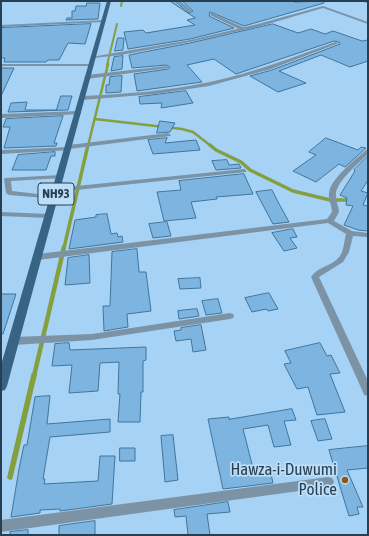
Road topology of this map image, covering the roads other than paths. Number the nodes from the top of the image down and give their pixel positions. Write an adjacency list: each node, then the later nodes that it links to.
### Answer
1 (109, 1): 7 (main road, NH93)
2 (178, 1): 5 (street)
3 (364, 1): 4 (street)
4 (368, 2)
5 (190, 11)
6 (211, 14): 10 (street)
7 (104, 21): 9 (street); 12 (main road, NH93)
8 (368, 23): 10 (street)
9 (1, 26)
10 (243, 29): 12 (street)
11 (337, 43): 16 (street)
12 (92, 61): 13 (street); 15 (main road, NH93)
13 (1, 65)
14 (166, 67): 15 (street)
15 (87, 77): 16 (main road, NH93)
16 (82, 98): 17 (main road, NH93)
17 (79, 114): 18 (street); 20 (main road, NH93)
18 (1, 116)
19 (168, 135): 20 (street)
20 (69, 148): 22 (street); 24 (main road, NH93)
21 (368, 151): 28 (street)
22 (1, 152)
23 (244, 170): 25 (street)
24 (61, 177): 25 (main road, NH93); 25 (street)
25 (56, 194): 27 (main road, NH93)
26 (1, 214): 27 (street)
27 (50, 216): 31 (main road, NH93)
28 (329, 221): 29 (street); 31 (street)
29 (350, 232): 30 (street); 35 (street)
30 (368, 234)
31 (38, 257): 33 (main road, NH93)
32 (230, 316): 33 (street)
33 (14, 341): 34 (main road, NH93)
34 (1, 386)
35 (368, 392)
36 (328, 482): 37 (street)
37 (1, 526)

